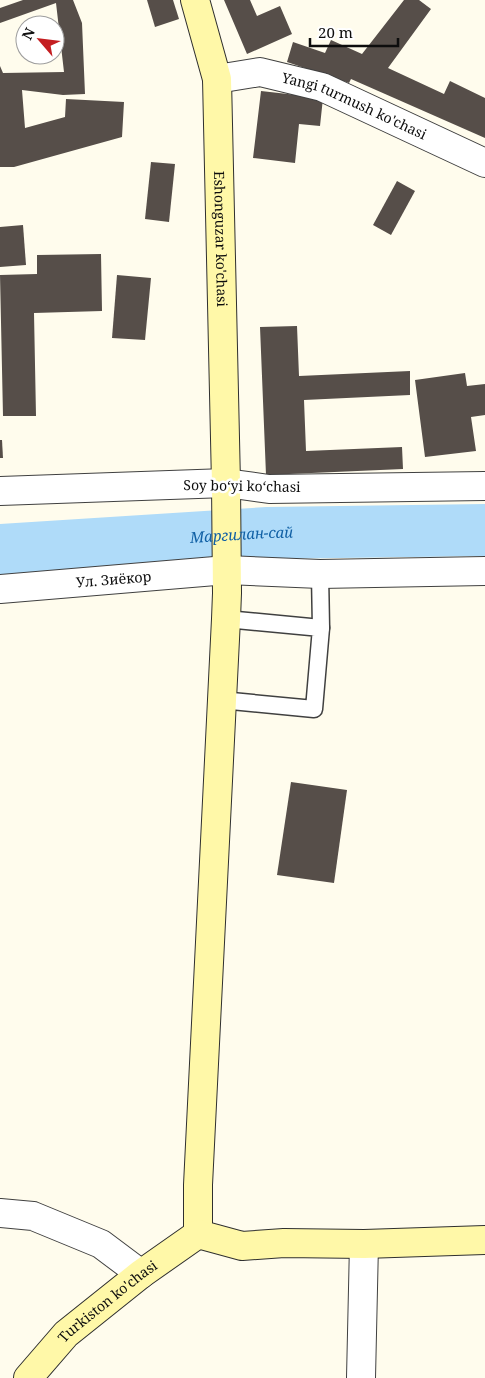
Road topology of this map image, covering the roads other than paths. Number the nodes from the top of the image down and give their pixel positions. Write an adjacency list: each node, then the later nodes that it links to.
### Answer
1 (195, 0): 2 (street, Eshonguzar ko'chasi)
2 (217, 80): 3 (street, Yangi turmush ko'chasi); 4 (street, Eshonguzar ko'chasi)
3 (485, 163)
4 (226, 483): 5 (street, Soy boʻyi koʻchasi); 6 (street, Soy boʻyi koʻchasi); 10 (street, Eshonguzar ko'chasi)
5 (485, 486)
6 (0, 491)
7 (485, 570): 8 (street, Ул. Зиёкор)
8 (320, 574): 10 (street, Ул. Зиёкор); 11 (lane)
9 (0, 589): 10 (street, Ул. Зиёкор)
10 (226, 594): 11 (lane); 12 (street, Eshonguzar ko'chasi)
11 (321, 628): 12 (lane)
12 (221, 700): 14 (street, Eshonguzar ko'chasi)
13 (0, 1213): 17 (street)
14 (198, 1234): 16 (street); 17 (street, Turkiston ko'chasi)
15 (485, 1240): 16 (street)
16 (364, 1244): 19 (street)
17 (141, 1274): 18 (street, Turkiston ko'chasi)
18 (28, 1378)
19 (361, 1378)

